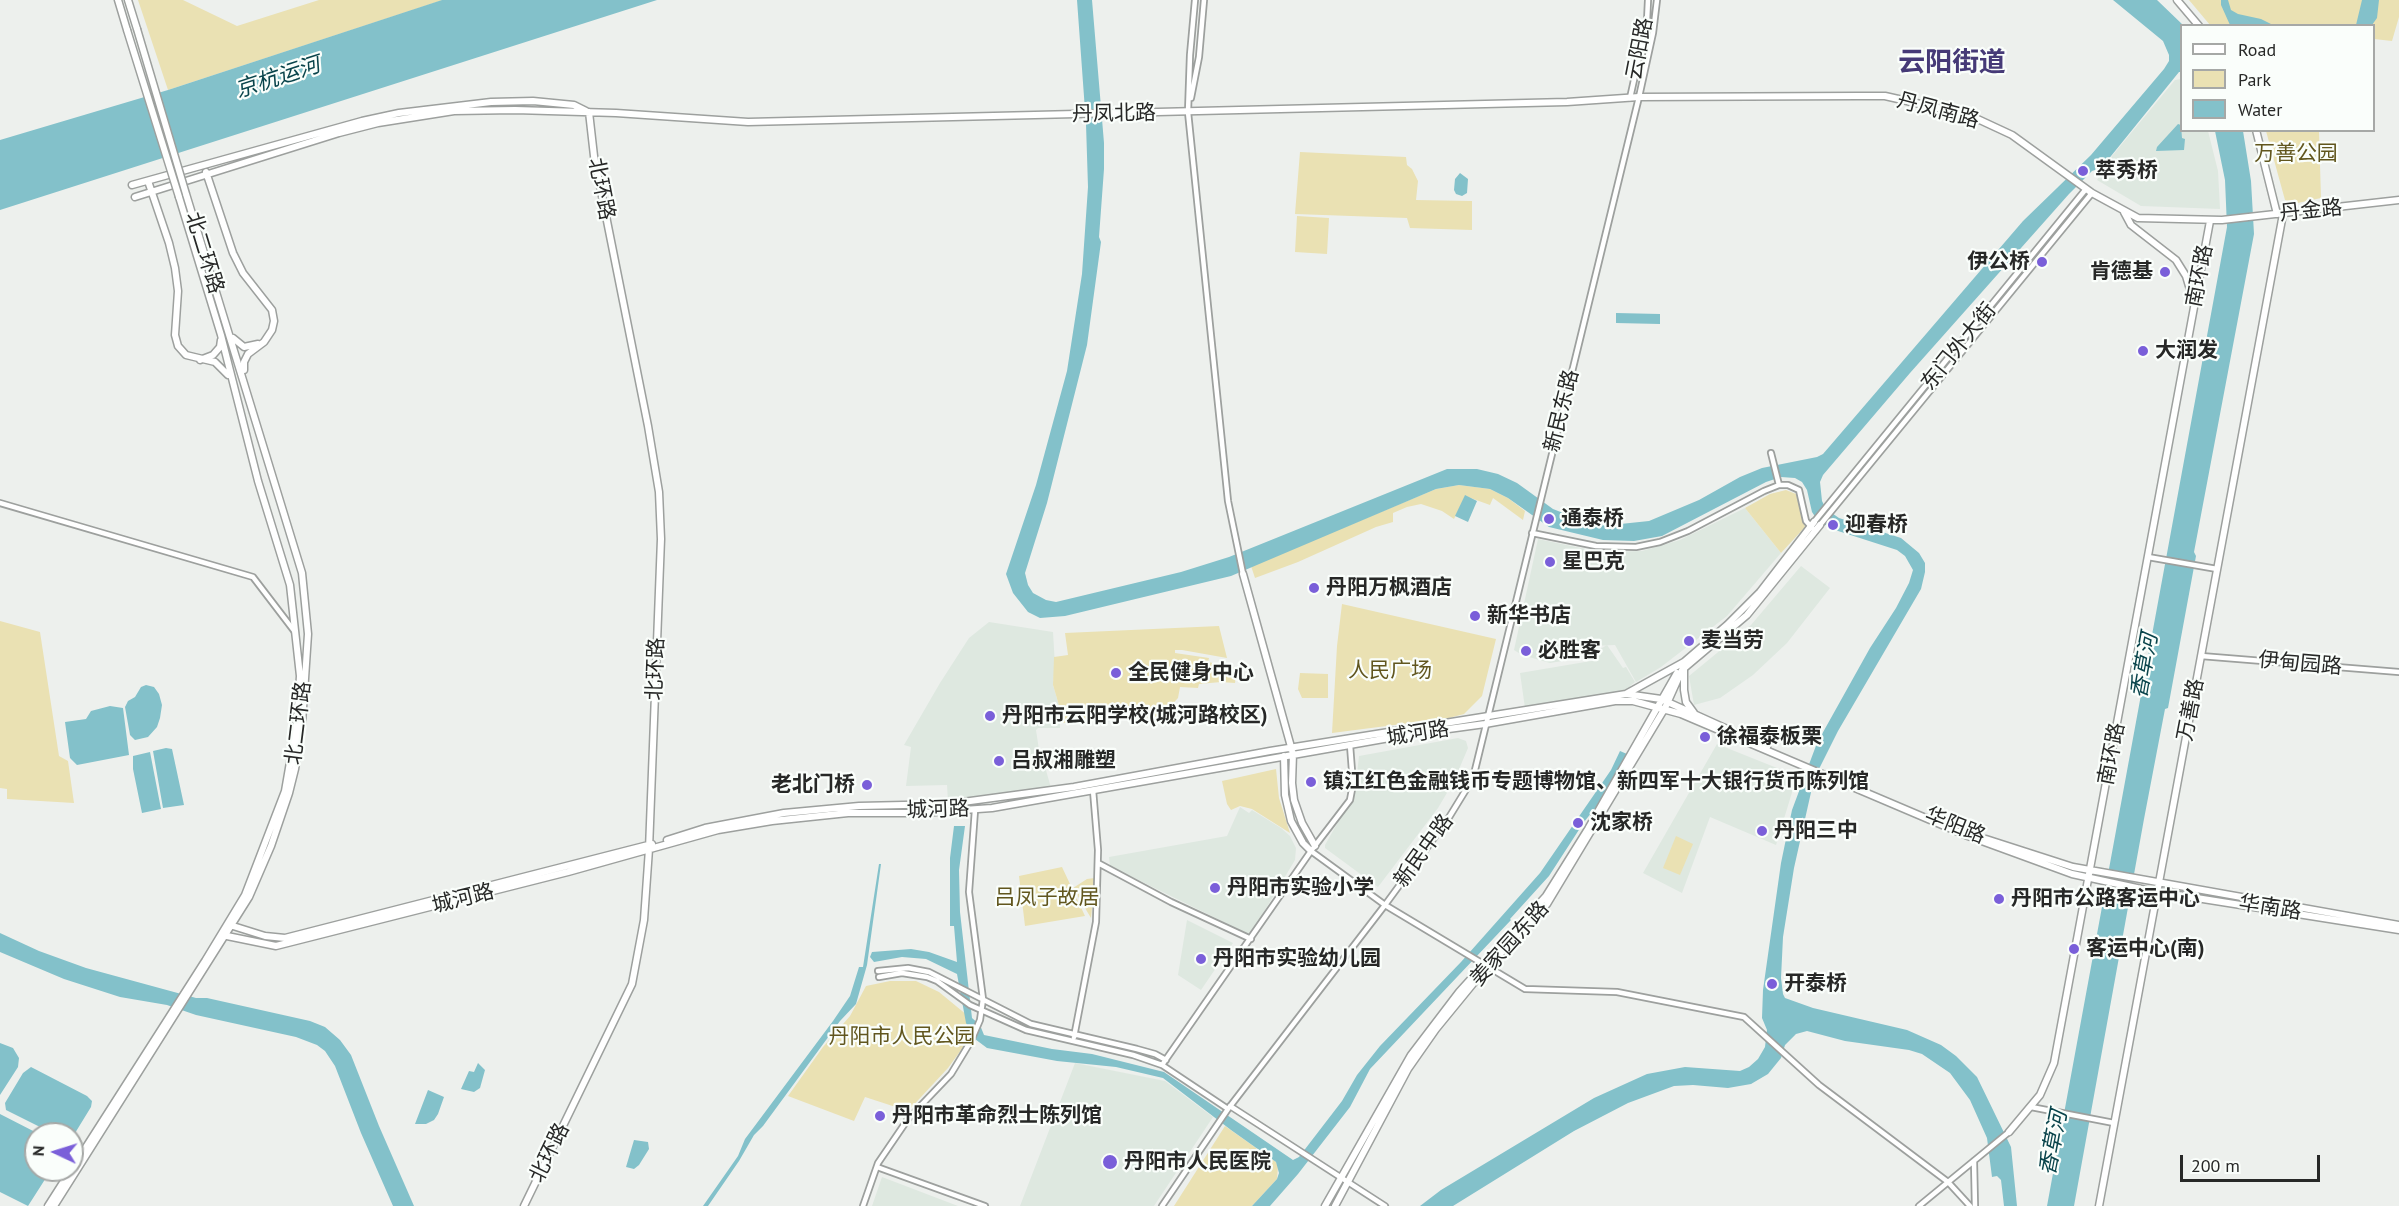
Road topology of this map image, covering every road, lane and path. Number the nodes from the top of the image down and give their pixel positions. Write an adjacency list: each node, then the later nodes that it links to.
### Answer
1 (118, 0): 26 (main road, 北二环路, bridge)
2 (128, 0): 27 (main road, 北二环路, bridge)
3 (1195, 0): 12 (street)
4 (1204, 0): 12 (street)
5 (1646, 0): 10 (street, 云阳路)
6 (1657, 0): 9 (street, 云阳路)
7 (2177, 0): 8 (main road)
8 (2197, 24)
9 (1639, 97): 10 (main road, 丹凤北路); 18 (main road, 丹凤南路); 36 (street, 新民东路)
10 (1630, 98): 12 (main road, 丹凤北路)
11 (589, 112): 12 (main road, 丹凤北路); 14 (main road); 15 (main road); 58 (main road, 北环路)
12 (1188, 112): 39 (street)
13 (2257, 132): 23 (main road, 万善路)
14 (204, 165): 15 (main road); 16 (main road)
15 (207, 174): 19 (main road); 28 (main road)
16 (148, 181): 17 (main road); 19 (main road)
17 (132, 185)
18 (2089, 191): 22 (main road, 丹凤南路); 35 (street, 东门外大街)
19 (152, 192): 20 (main road); 29 (main road)
20 (135, 197)
21 (2399, 200): 23 (main road, 丹金路)
22 (2123, 212): 24 (main road, 丹凤南路); 25 (main road)
23 (2280, 214): 24 (main road, 丹金路); 38 (main road, 万善路)
24 (2210, 220): 25 (main road, 南环路)
25 (2195, 305): 37 (main road, 南环路)
26 (221, 335): 29 (main road); 31 (main road, 北二环路)
27 (230, 335): 28 (main road); 30 (main road, 北二环路)
28 (264, 342): 30 (main road)
29 (199, 360): 31 (main road)
30 (244, 376): 67 (main road, 北二环路)
31 (231, 378): 40 (main road, 北二环路)
32 (1771, 453): 33 (street)
33 (1779, 484): 35 (street); 36 (street)
34 (0, 503): 40 (street)
35 (1814, 526): 42 (main road)
36 (1532, 533): 49 (street, 新民东路)
37 (2148, 556): 38 (street); 61 (main road, 南环路)
38 (2217, 569): 41 (main road, 万善路)
39 (1243, 574): 52 (main road)
40 (297, 634): 72 (main road, 北二环路)
41 (2201, 656): 43 (street, 伊甸园路); 63 (main road, 万善路)
42 (1684, 665): 44 (main road, 城河路); 45 (main road); 48 (main road)
43 (2399, 672)
44 (1626, 694): 45 (main road, 城河路); 49 (main road, 城河路)
45 (1664, 700): 46 (main road, 姜家园东路); 47 (main road, 姜家园东路); 48 (main road)
46 (1657, 706): 47 (main road); 50 (main road, 城河路); 71 (main road, 姜家园东路)
47 (1665, 708): 54 (main road); 71 (main road, 姜家园东路)
48 (1694, 714): 54 (main road)
49 (1488, 715): 50 (street, 新民东路); 52 (main road, 城河路)
50 (1485, 724): 51 (main road, 城河路); 65 (street, 新民中路)
51 (1350, 745): 52 (main road, 城河路); 59 (street)
52 (1292, 751): 53 (main road, 城河路); 58 (main road, 城河路); 59 (main road)
53 (1284, 756): 56 (main road, 城河路); 59 (main road)
54 (1800, 764): 55 (main road)
55 (1824, 774): 61 (main road, 华阳路); 62 (main road)
56 (1093, 790): 57 (main road, 城河路); 60 (street)
57 (975, 810): 58 (main road, 城河路); 73 (street)
58 (649, 847): 67 (main road, 城河路); 69 (main road, 城河路); 92 (main road, 北环路)
59 (1313, 849): 65 (street); 70 (street)
60 (1098, 863): 70 (street); 76 (street)
61 (2090, 868): 62 (main road, 南环路); 63 (main road, 华南路)
62 (2088, 879): 64 (main road, 华南路); 79 (main road, 南环路)
63 (2159, 883): 64 (main road, 万善路); 66 (main road, 华南路)
64 (2157, 891): 68 (main road, 华南路); 81 (main road, 万善路)
65 (1385, 905): 71 (street); 80 (street, 新民中路)
66 (2399, 925)
67 (232, 926): 69 (main road, 北二环路)
68 (2399, 930)
69 (227, 936): 72 (main road, 北二环路)
70 (1251, 939): 78 (street)
71 (1482, 965): 86 (main road, 姜家园东路); 88 (street); 89 (main road, 姜家园东路)
72 (189, 990): 75 (main road, 北二环路)
73 (982, 1000): 74 (street); 74 (street); 76 (street)
74 (981, 1010): 77 (street); 85 (street)
75 (172, 1016): 83 (main road, 北二环路); 91 (main road, 北二环路)
76 (1074, 1035): 77 (street); 78 (street)
77 (1073, 1042): 78 (street)
78 (1164, 1063): 80 (street)
79 (2031, 1107): 81 (street); 82 (main road, 南环路)
80 (1229, 1109): 86 (street); 95 (street, 新民中路)
81 (2114, 1123): 102 (main road, 万善路)
82 (2009, 1132): 84 (street)
83 (84, 1151)
84 (1974, 1161): 88 (street); 101 (street)
85 (877, 1167): 93 (street); 94 (street)
86 (1341, 1178): 89 (street); 96 (main road, 姜家园东路)
87 (64, 1182): 90 (main road, 北二环路)
88 (1948, 1182): 99 (street); 100 (street)
89 (1348, 1183): 97 (main road, 姜家园东路); 98 (street)
90 (48, 1206)
91 (54, 1206)
92 (524, 1206)
93 (863, 1206)
94 (985, 1206)
95 (1162, 1206)
96 (1325, 1206)
97 (1335, 1206)
98 (1385, 1206)
99 (1919, 1206)
100 (1970, 1206)
101 (1976, 1206)
102 (2099, 1206)

